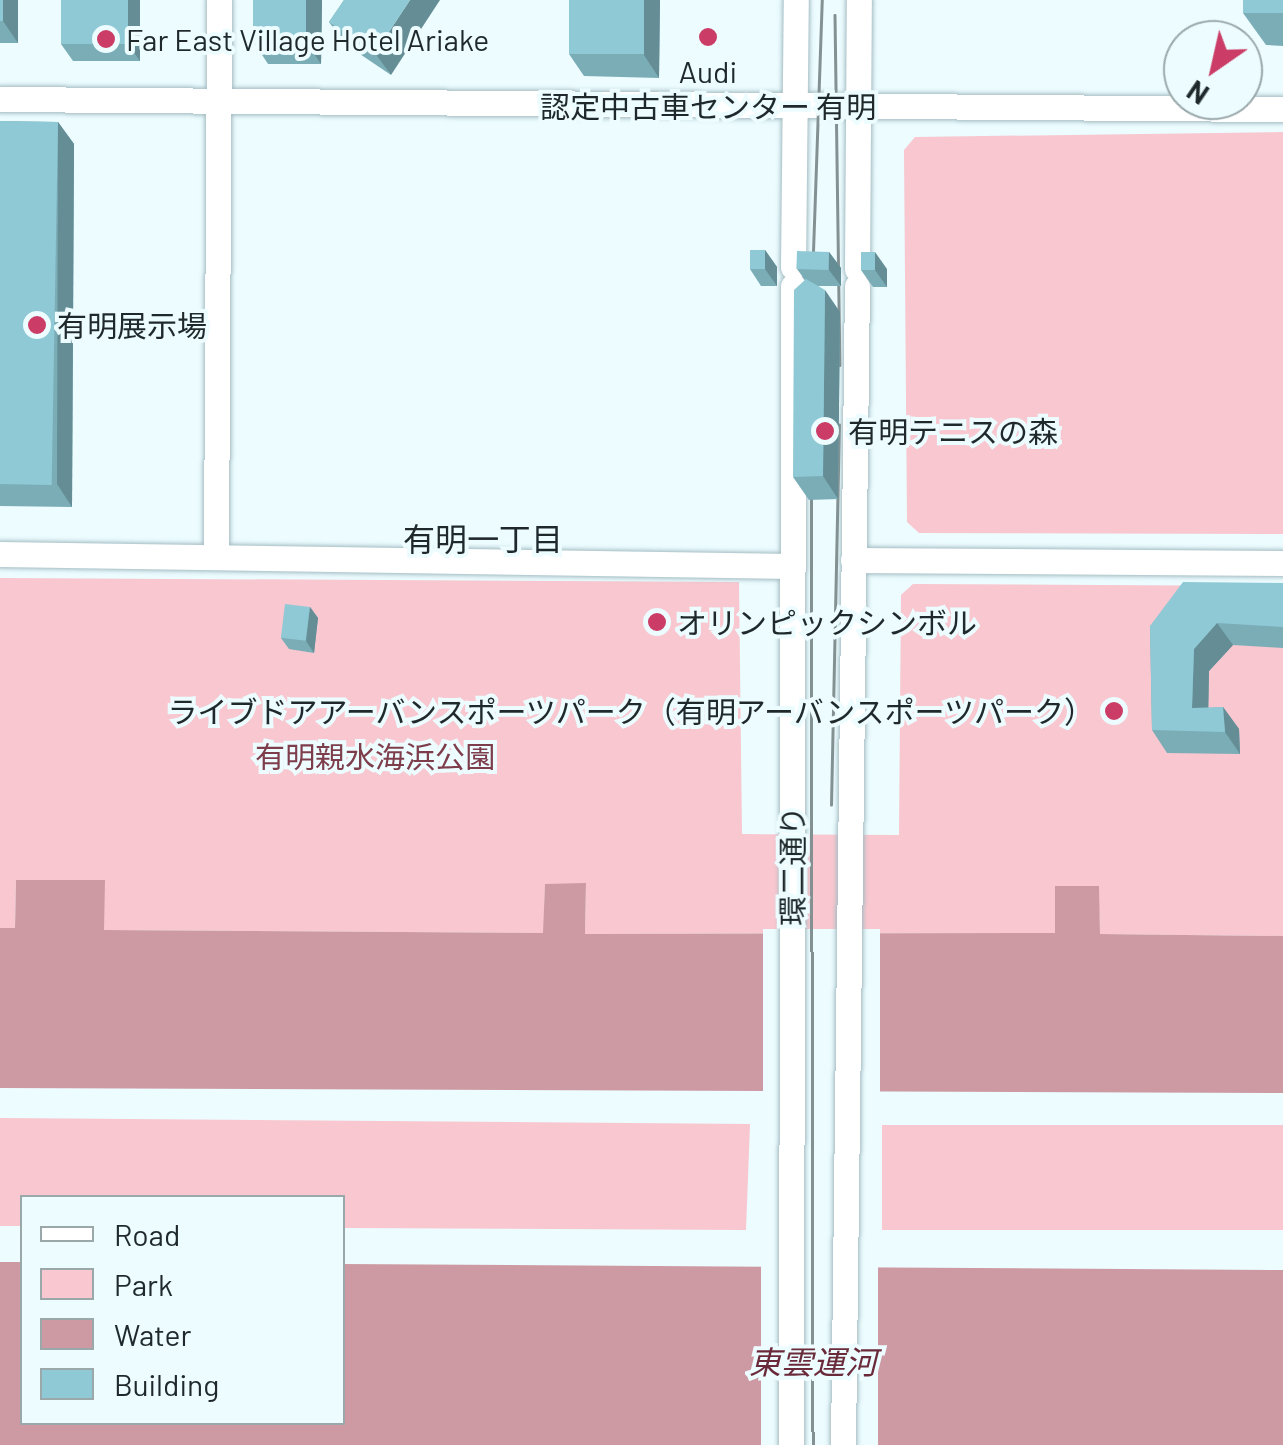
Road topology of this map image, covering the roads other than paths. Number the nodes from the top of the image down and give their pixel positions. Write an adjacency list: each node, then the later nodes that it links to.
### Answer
1 (219, 0): 5 (street)
2 (796, 0): 6 (street, 環二通り)
3 (859, 0): 7 (street, 環二通り)
4 (0, 99): 5 (street)
5 (220, 100): 6 (street); 10 (street)
6 (794, 105): 7 (street); 13 (street, 環二通り)
7 (858, 107): 8 (street); 11 (street, 環二通り)
8 (1283, 108)
9 (0, 554): 10 (street)
10 (216, 554): 13 (street)
11 (853, 560): 12 (street); 15 (street, 環二通り)
12 (1283, 563)
13 (792, 566): 14 (street, 環二通り)
14 (791, 1445)
15 (843, 1445)

